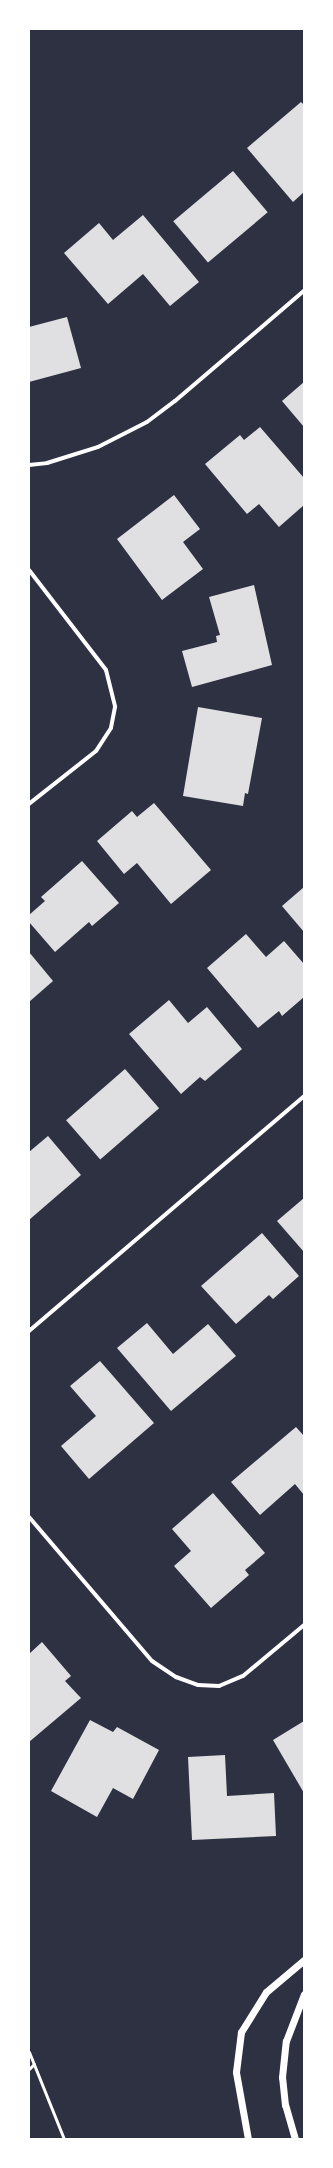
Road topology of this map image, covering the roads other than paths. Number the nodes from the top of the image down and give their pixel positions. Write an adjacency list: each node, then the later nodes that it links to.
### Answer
1 (304, 291): 2 (street)
2 (29, 465)
3 (29, 570): 4 (street)
4 (29, 804)
5 (304, 1096): 6 (street)
6 (29, 1331)
7 (29, 1517): 8 (street)
8 (304, 1625)
9 (304, 1960): 15 (street)
10 (304, 1994): 16 (street)
11 (29, 2052): 12 (lane)
12 (34, 2064): 13 (lane); 14 (lane)
13 (29, 2069)
14 (64, 2139)
15 (248, 2139)
16 (295, 2139)

